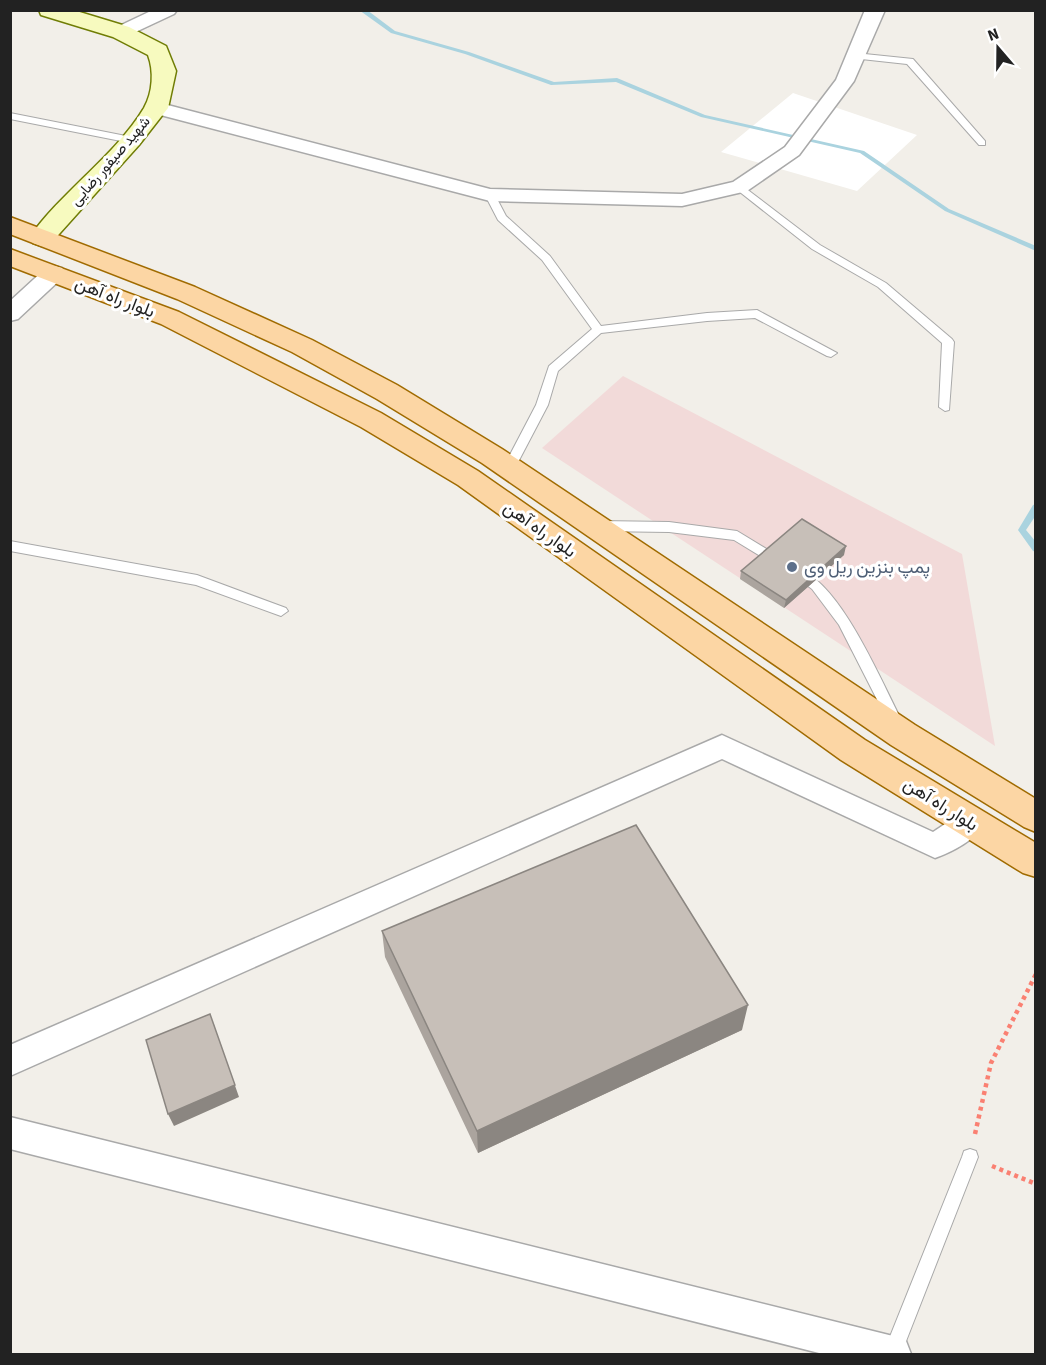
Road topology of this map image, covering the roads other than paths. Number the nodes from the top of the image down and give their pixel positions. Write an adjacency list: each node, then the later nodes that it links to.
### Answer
1 (49, 10): 4 (street, شهید صیفور رضایی)
2 (168, 10): 4 (street)
3 (876, 10): 5 (street)
4 (121, 32): 6 (street, شهید صیفور رضایی)
5 (855, 56): 9 (lane); 10 (street)
6 (156, 108): 8 (street, شهید صیفور رضایی); 11 (street)
7 (10, 116): 8 (lane)
8 (131, 140): 13 (street, شهید صیفور رضایی)
9 (982, 143)
10 (740, 187): 11 (street); 19 (lane)
11 (490, 195): 17 (lane)
12 (10, 225): 13 (main road, بلوار راه آهن)
13 (42, 238): 20 (main road, بلوار راه آهن)
14 (10, 257): 15 (main road, بلوار راه آهن)
15 (54, 273): 16 (street); 26 (main road, بلوار راه آهن)
16 (10, 314)
17 (598, 330): 18 (lane); 20 (lane)
18 (831, 353)
19 (945, 407)
20 (509, 468): 21 (main road, بلوار راه آهن)
21 (594, 525): 24 (main road, بلوار راه آهن); 24 (lane)
22 (10, 546): 23 (lane)
23 (281, 611)
24 (903, 735): 25 (main road, بلوار راه آهن)
25 (1035, 817)
26 (971, 823): 27 (main road, بلوار راه آهن); 28 (street)
27 (1035, 862)
28 (10, 1061)
29 (10, 1133): 31 (street)
30 (970, 1157): 31 (lane)
31 (893, 1354)

